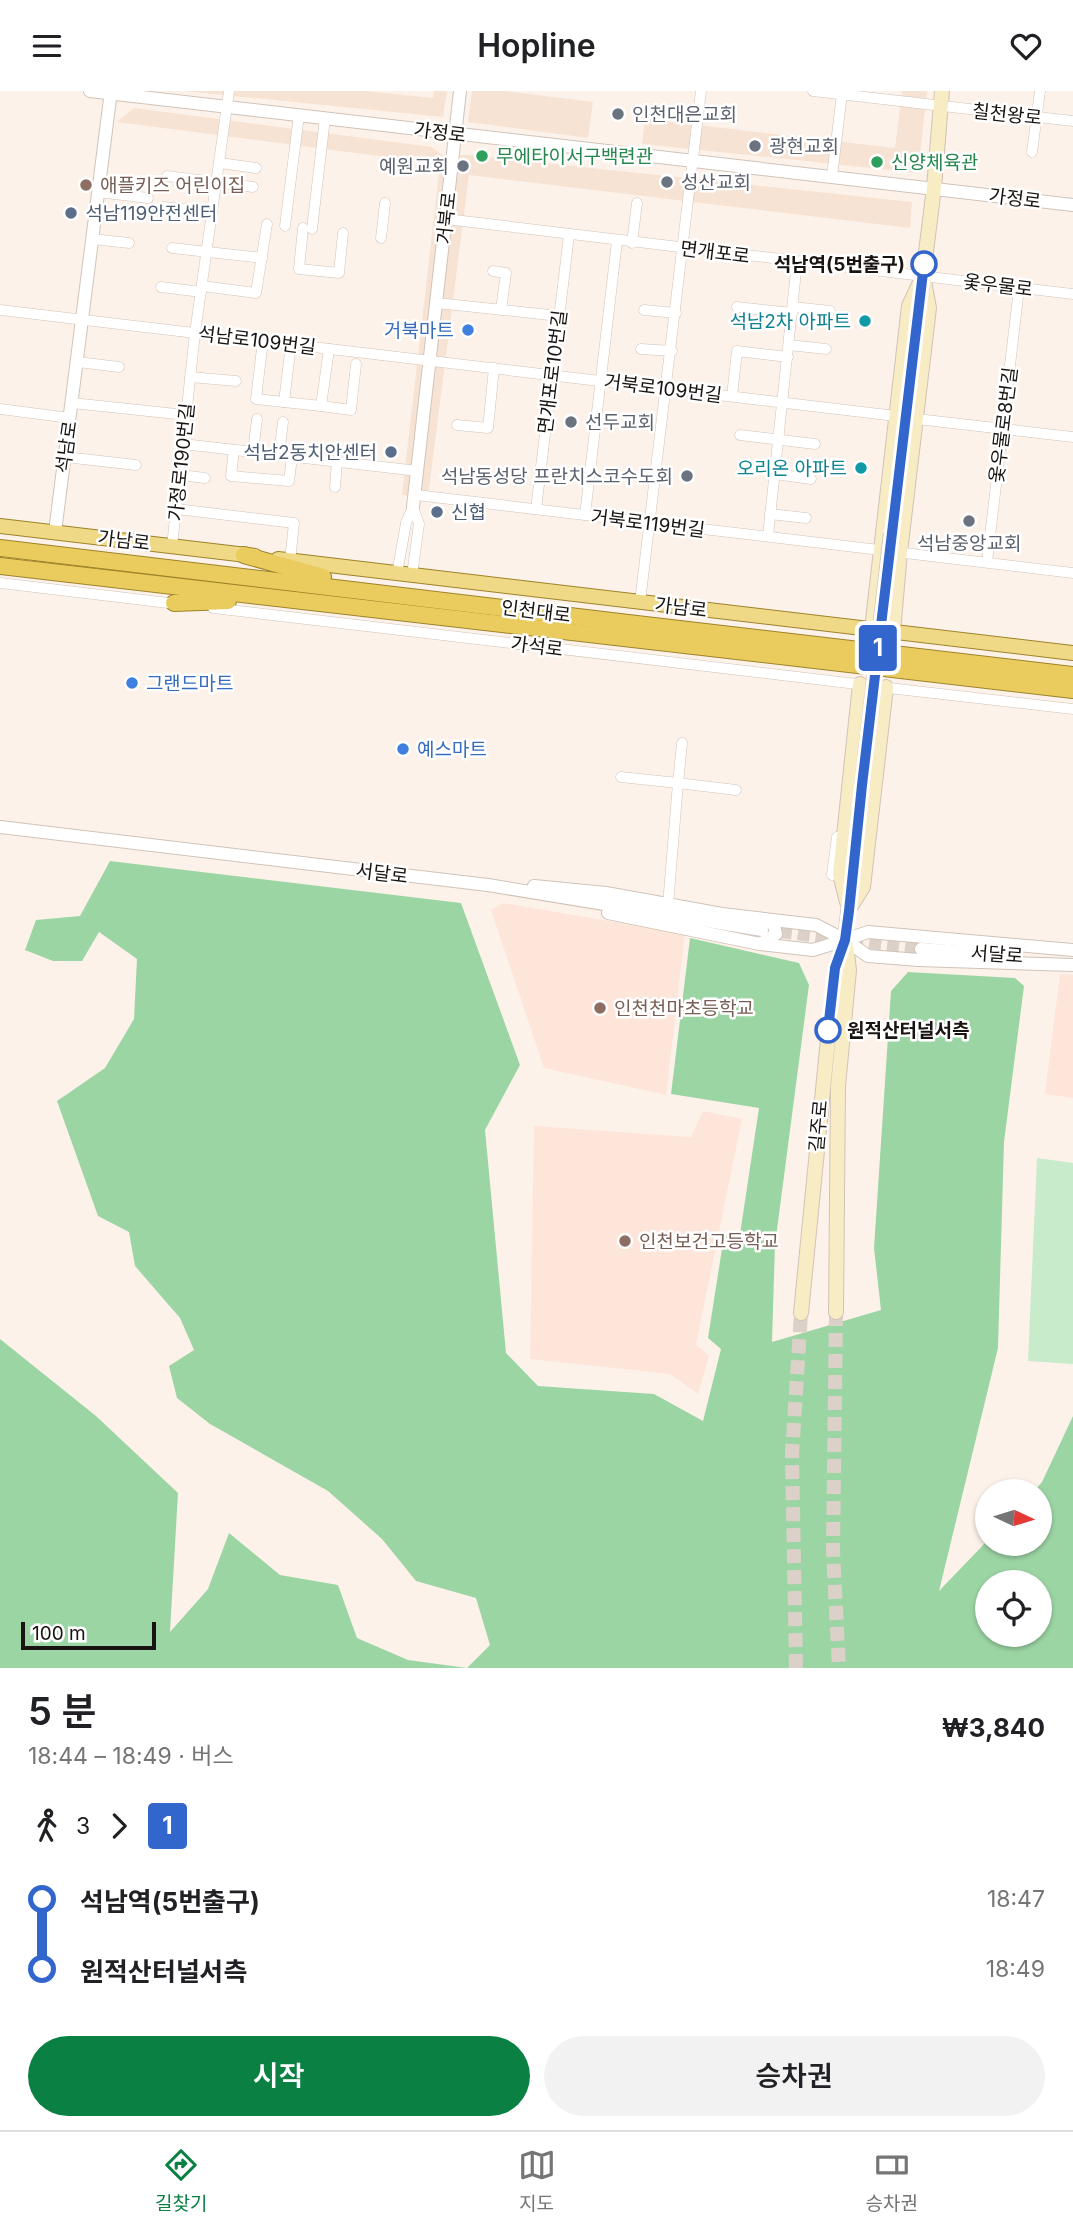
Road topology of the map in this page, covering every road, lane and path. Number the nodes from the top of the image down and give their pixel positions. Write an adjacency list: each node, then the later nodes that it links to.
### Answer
1 (90, 91): 8 (street, 가정로)
2 (229, 91): 11 (street, 가정로190번길)
3 (460, 91): 16 (street, 거북로)
4 (701, 91): 18 (street)
5 (816, 91): 9 (street, 칠천왕로)
6 (942, 91): 10 (main road, 길주로)
7 (1040, 91): 13 (street)
8 (111, 92): 11 (street, 가정로); 26 (street, 석남로)
9 (842, 95): 10 (street, 칠천왕로); 22 (street)
10 (941, 106): 13 (street, 칠천왕로); 25 (main road, 길주로)
11 (228, 107): 12 (street, 가정로); 19 (street, 가정로190번길)
12 (299, 115): 14 (street, 가정로); 35 (street)
13 (1036, 117): 15 (street, 칠천왕로); 17 (street)
14 (325, 118): 16 (street, 가정로); 36 (street)
15 (1073, 121)
16 (455, 134): 18 (street, 가정로); 33 (street, 거북로)
17 (1032, 152)
18 (692, 160): 22 (street, 가정로); 44 (street)
19 (220, 163): 20 (street); 23 (street, 가정로190번길)
20 (256, 167)
21 (167, 176): 23 (street)
22 (832, 176): 25 (street, 가정로)
23 (217, 182): 24 (street); 32 (street, 가정로190번길)
24 (253, 187)
25 (933, 188): 30 (street, 가정로); 49 (main road, 길주로)
26 (98, 192): 27 (street); 39 (street, 석남로)
27 (148, 198)
28 (385, 203): 38 (street)
29 (637, 203): 42 (street)
30 (1073, 205)
31 (164, 207): 32 (street)
32 (212, 212): 45 (street, 가정로190번길)
33 (446, 219): 37 (street, 면개포로); 54 (street, 거북로)
34 (267, 224): 46 (street)
35 (285, 226)
36 (343, 233)
37 (569, 235): 40 (street, 면개포로); 62 (street, 면개포로10번길)
38 (381, 238)
39 (93, 239): 41 (street); 63 (street, 석남로)
40 (617, 241): 42 (street, 면개포로); 81 (street)
41 (129, 243)
42 (632, 243): 44 (street, 면개포로)
43 (172, 247): 45 (street)
44 (683, 249): 47 (street, 면개포로); 61 (street)
45 (206, 252): 46 (street); 52 (street, 가정로190번길)
46 (262, 258): 52 (street)
47 (797, 262): 49 (street, 면개포로); 59 (street)
48 (493, 271): 57 (street)
49 (923, 277): 51 (street, 옻우물로); 90 (main road); 93 (main road); 157 (main road, 길주로, bridge)
50 (161, 287): 52 (street)
51 (1019, 288): 53 (street, 옻우물로); 96 (street, 옻우물로8번길)
52 (201, 289): 64 (street, 가정로190번길)
53 (1073, 294)
54 (437, 303): 57 (street); 73 (street, 거북로)
55 (737, 307): 59 (street)
56 (0, 310): 63 (street, 석남로109번길)
57 (501, 310): 62 (street)
58 (644, 310): 61 (street)
59 (792, 310): 60 (street); 65 (street)
60 (830, 311)
61 (676, 313): 70 (street)
62 (559, 316): 78 (street, 면개포로10번길)
63 (83, 320): 64 (street, 석남로109번길); 74 (street, 석남로)
64 (195, 333): 67 (street, 석남로109번길); 79 (street, 가정로190번길)
65 (789, 345): 69 (street); 72 (street)
66 (262, 348): 84 (street)
67 (329, 349): 73 (street, 석남로109번길); 87 (street)
68 (641, 349): 70 (street)
69 (826, 349)
70 (671, 351): 82 (street)
71 (290, 352): 84 (street)
72 (788, 357): 83 (street); 85 (street)
73 (430, 361): 77 (street, 거북로109번길); 109 (street, 거북로)
74 (78, 362): 76 (street); 86 (street, 석남로)
75 (356, 364): 87 (street)
76 (119, 367)
77 (494, 368): 78 (street, 거북로109번길); 95 (street)
78 (552, 375): 81 (street, 거북로109번길); 117 (street, 면개포로10번길)
79 (190, 377): 80 (street, 가정로190번길); 89 (street, 가정로190번길)
80 (236, 381)
81 (601, 381): 82 (street, 거북로109번길); 119 (street)
82 (667, 389): 83 (street, 거북로109번길); 121 (street)
83 (732, 396): 85 (street, 거북로109번길)
84 (284, 402): 87 (street)
85 (783, 402): 90 (street, 거북로109번길); 99 (street)
86 (72, 403): 89 (street); 91 (street, 석남로)
87 (321, 406)
88 (0, 409): 91 (street)
89 (186, 415): 100 (street, 가정로190번길)
90 (896, 416): 127 (main road)
91 (70, 418): 105 (street, 석남로)
92 (257, 419): 103 (street)
93 (917, 419): 96 (street); 128 (main road)
94 (282, 422): 104 (street)
95 (457, 425)
96 (1003, 429): 98 (street); 131 (street, 옻우물로8번길)
97 (740, 435): 99 (street)
98 (1073, 437)
99 (779, 439): 101 (street); 110 (street)
100 (183, 444): 102 (street); 111 (street, 가정로190번길)
101 (815, 444)
102 (234, 450): 103 (street); 106 (street)
103 (253, 452): 104 (street)
104 (279, 455): 106 (street)
105 (65, 457): 108 (street); 123 (street, 석남로)
106 (292, 457): 107 (street)
107 (337, 462): 109 (street); 114 (street)
108 (136, 465)
109 (418, 471): 115 (street, 거북로)
110 (775, 474): 113 (street); 118 (street)
111 (180, 475): 112 (street); 116 (street, 가정로190번길)
112 (205, 478)
113 (811, 479)
114 (335, 487)
115 (415, 501): 117 (street, 거북로119번길); 134 (street); 135 (street)
116 (176, 509): 125 (street, 가정로190번길); 130 (street)
117 (536, 509): 119 (street, 거북로119번길)
118 (771, 514): 120 (street); 124 (street)
119 (585, 515): 121 (street, 거북로119번길)
120 (807, 518)
121 (650, 524): 124 (street, 거북로119번길); 139 (street)
122 (0, 526): 123 (main road, 가남로)
123 (55, 532): 125 (main road, 가남로)
124 (768, 536): 127 (street, 거북로119번길)
125 (172, 546): 129 (main road, 가남로)
126 (0, 548): 137 (highway, 인천대로)
127 (880, 550): 128 (street, 거북로119번길); 141 (main road)
128 (900, 552): 131 (street, 거북로119번길); 142 (main road)
129 (244, 555): 130 (main road, 가남로); 137 (highway)
130 (290, 561): 134 (main road, 가남로)
131 (987, 562): 133 (street, 거북로119번길)
132 (0, 566): 138 (highway, 인천대로)
133 (1073, 573)
134 (397, 574): 135 (main road, 가남로)
135 (412, 575): 139 (main road, 가남로)
136 (0, 583): 140 (street, 가석로)
137 (390, 593): 144 (highway, 인천대로)
138 (290, 600): 140 (highway); 147 (highway, 인천대로)
139 (640, 602): 141 (main road, 가남로)
140 (174, 603): 145 (street, 가석로)
141 (872, 629): 142 (main road, 가남로)
142 (893, 632): 143 (main road, 가남로)
143 (1073, 653)
144 (1073, 675)
145 (856, 684): 146 (street, 가석로); 154 (street); 157 (main road, 길주로)
146 (886, 687): 148 (street, 가석로); 157 (main road, 길주로)
147 (1073, 690)
148 (1073, 709)
149 (682, 743): 151 (street)
150 (621, 777): 151 (street)
151 (678, 783): 152 (street); 156 (street)
152 (736, 790)
153 (0, 827): 155 (street, 서달로)
154 (832, 875)
155 (488, 885): 156 (street); 158 (street, 서달로); 160 (street)
156 (668, 905): 158 (street)
157 (849, 911): 159 (main road, 길주로)
158 (764, 925): 159 (street); 160 (street)
159 (845, 940): 160 (street); 161 (street); 161 (street); 165 (main road, 길주로); 166 (main road, 길주로)
160 (760, 944)
161 (921, 949): 162 (street); 163 (street, 서달로); 164 (street)
162 (1073, 950)
163 (1073, 960)
164 (1073, 965)
165 (801, 1313)
166 (836, 1313)

